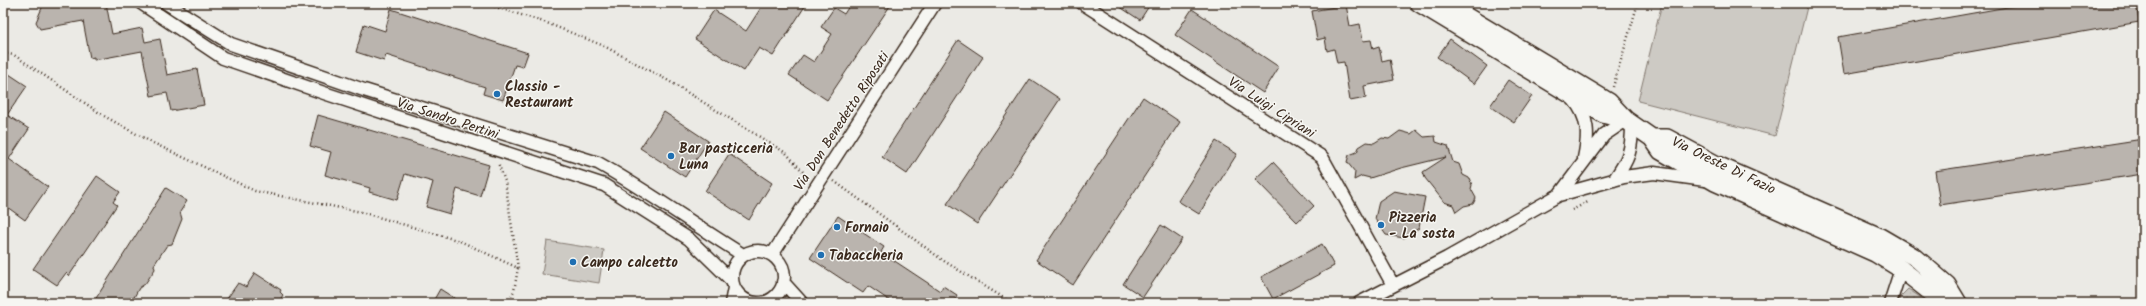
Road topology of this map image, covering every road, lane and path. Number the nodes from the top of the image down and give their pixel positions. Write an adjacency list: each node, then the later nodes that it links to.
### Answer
1 (141, 3): 14 (street, Via Sandro Pertini)
2 (166, 3): 21 (street, Via Sandro Pertini)
3 (483, 3): 16 (path)
4 (935, 3): 17 (street, Via Don Benedetto Riposati)
5 (1082, 3): 27 (street, Via Luigi Cipriani)
6 (1419, 3): 10 (street)
7 (1444, 3): 11 (street)
8 (1638, 3): 11 (path)
9 (3, 53): 23 (path)
10 (1566, 90): 12 (street); 15 (street)
11 (1609, 102): 12 (street)
12 (1629, 122): 13 (street); 15 (street); 18 (street)
13 (1652, 138): 19 (street, Via Oreste Di Fazio); 37 (street, Via Oreste Di Fazio)
14 (492, 148): 23 (path); 26 (street, Via Sandro Pertini)
15 (1583, 161): 20 (street)
16 (805, 174)
17 (824, 174): 22 (street, Via Don Benedetto Riposati); 33 (path)
18 (1614, 180): 19 (street); 20 (street)
19 (1715, 182): 24 (street, Via Oreste Di Fazio)
20 (1559, 195): 27 (street)
21 (743, 255): 22 (street); 26 (street)
22 (772, 255): 25 (street)
23 (518, 268): 29 (path)
24 (1901, 270): 35 (street); 36 (street, Via Oreste Di Fazio)
25 (783, 282): 28 (street); 32 (street)
26 (733, 284): 30 (street); 31 (street)
27 (1394, 285): 34 (street)
28 (773, 302): 31 (street)
29 (507, 303)
30 (731, 303)
31 (753, 303)
32 (802, 303)
33 (1012, 303)
34 (1359, 303)
35 (1890, 303)
36 (1950, 303)
37 (1958, 303)

